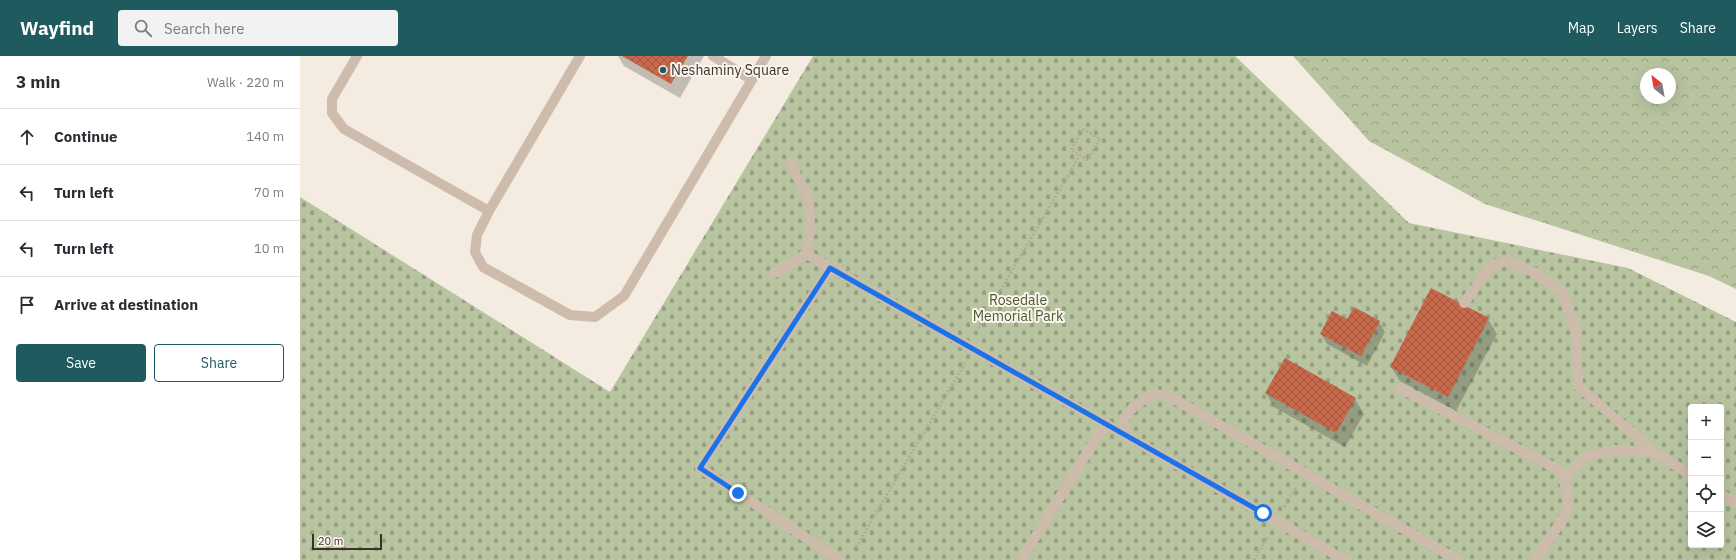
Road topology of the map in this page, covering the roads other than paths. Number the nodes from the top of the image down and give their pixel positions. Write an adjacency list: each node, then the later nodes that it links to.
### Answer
1 (357, 56): 7 (lane)
2 (580, 56): 7 (lane)
3 (713, 56): 5 (lane)
4 (766, 56): 5 (lane)
5 (752, 80): 7 (lane)
6 (790, 163): 8 (lane)
7 (489, 211)
8 (806, 254): 9 (lane); 10 (lane)
9 (830, 268): 13 (lane); 20 (lane)
10 (773, 274)
11 (1464, 303): 15 (lane)
12 (1400, 388): 17 (lane)
13 (1105, 424): 14 (lane); 21 (lane)
14 (1126, 436): 22 (lane); 23 (lane)
15 (1654, 452): 16 (lane); 17 (lane)
16 (1688, 473)
17 (1564, 479): 24 (lane)
18 (1724, 496): 19 (lane)
19 (1736, 503)
20 (840, 560)
21 (1021, 560)
22 (1345, 560)
23 (1458, 560)
24 (1535, 560)

